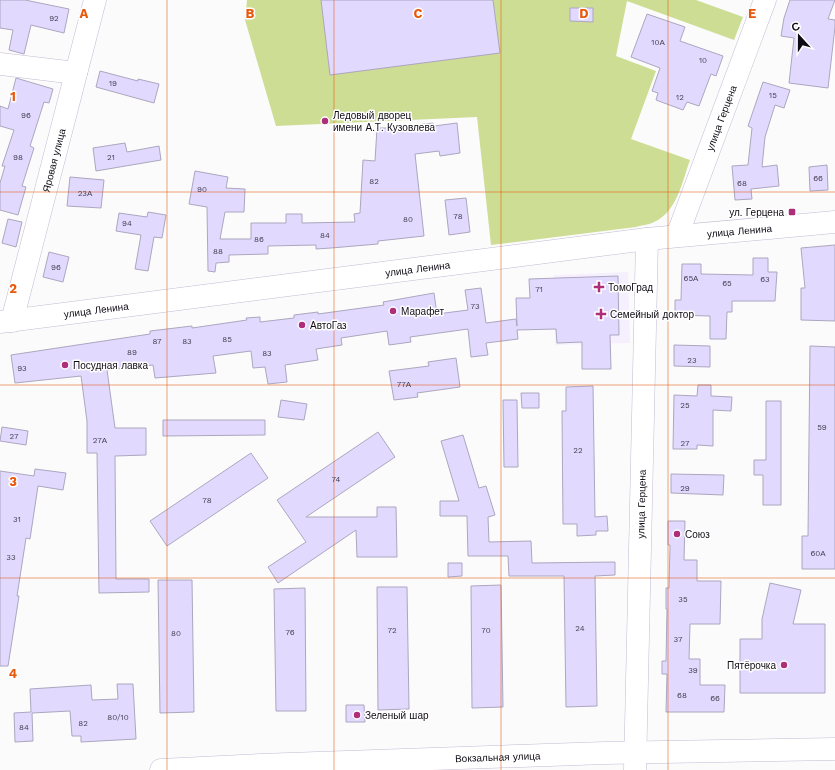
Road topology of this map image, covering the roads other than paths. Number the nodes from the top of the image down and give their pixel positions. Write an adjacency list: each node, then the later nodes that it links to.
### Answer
1 (95, 0): 4 (street, Яровая улица)
2 (765, 0): 6 (street, улица Герцена)
3 (0, 64): 4 (street)
4 (76, 73): 8 (street, Яровая улица)
5 (835, 222): 6 (street, улица Ленина)
6 (677, 236): 7 (street, улица Ленина)
7 (646, 239): 8 (street, улица Ленина); 10 (street, улица Герцена)
8 (6, 322)
9 (835, 749): 10 (street, Вокзальная улица)
10 (635, 761): 11 (street, Вокзальная улица)
11 (160, 770)

